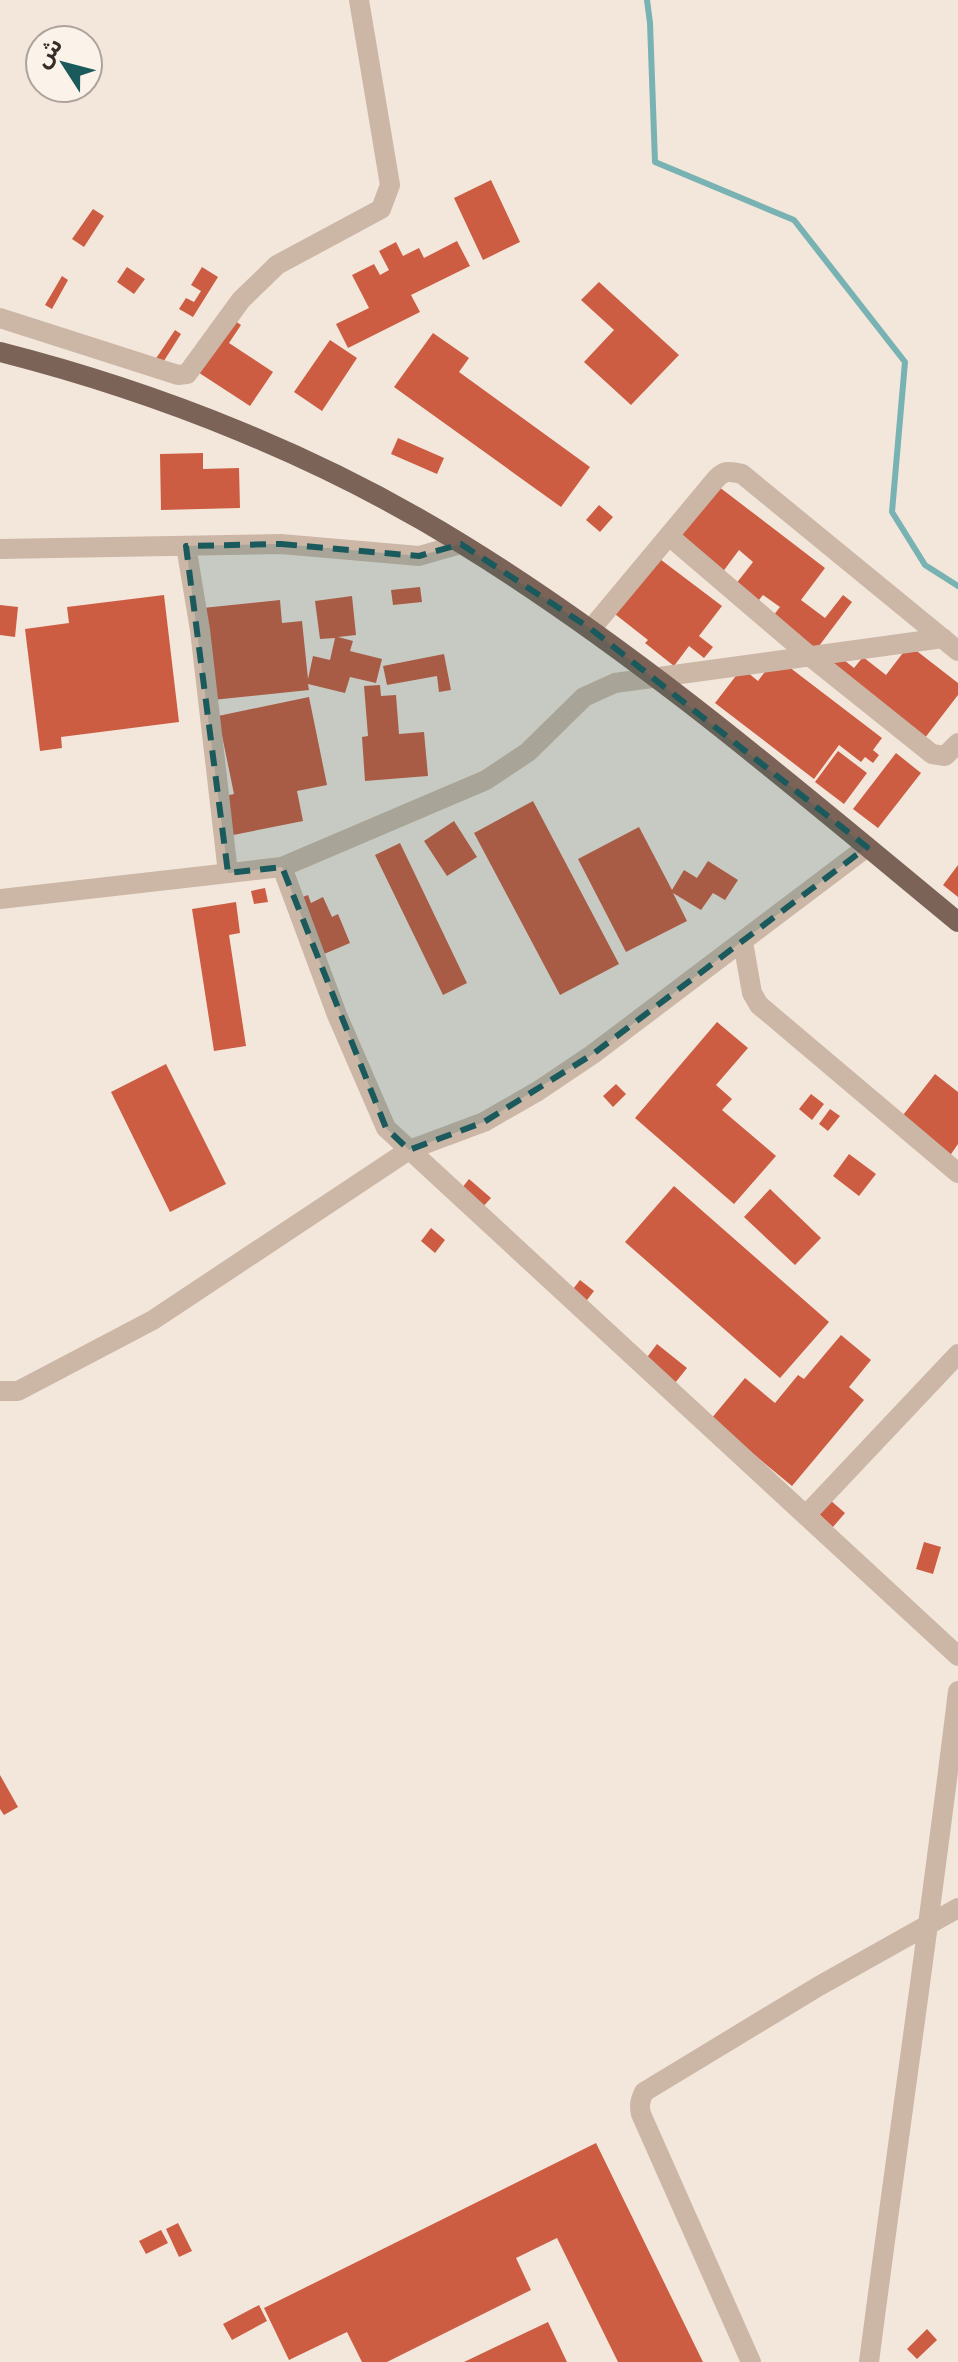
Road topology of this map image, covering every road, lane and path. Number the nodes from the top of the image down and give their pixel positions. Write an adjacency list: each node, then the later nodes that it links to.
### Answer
1 (359, 0): 2 (street)
2 (0, 318)
3 (0, 352): 5 (main road)
4 (669, 536): 8 (street); 9 (street); 10 (street)
5 (461, 544): 6 (street); 8 (main road)
6 (186, 546): 7 (street); 15 (street)
7 (0, 549)
8 (591, 629): 11 (main road)
9 (950, 644): 10 (street)
10 (812, 658): 11 (street); 12 (street)
11 (656, 677): 13 (main road); 14 (street)
12 (958, 743)
13 (867, 847): 17 (main road); 18 (street)
14 (282, 867): 15 (street); 19 (street)
15 (228, 873): 16 (street)
16 (0, 899)
17 (958, 922)
18 (743, 942): 19 (street); 20 (street)
19 (409, 1150): 22 (street); 23 (street)
20 (958, 1173)
21 (958, 1354): 23 (street)
22 (0, 1391)
23 (806, 1515): 24 (street)
24 (958, 1656)
25 (958, 1691): 27 (street)
26 (958, 1908): 27 (street)
27 (930, 1924): 28 (street); 29 (street)
28 (751, 2362)
29 (869, 2362)

